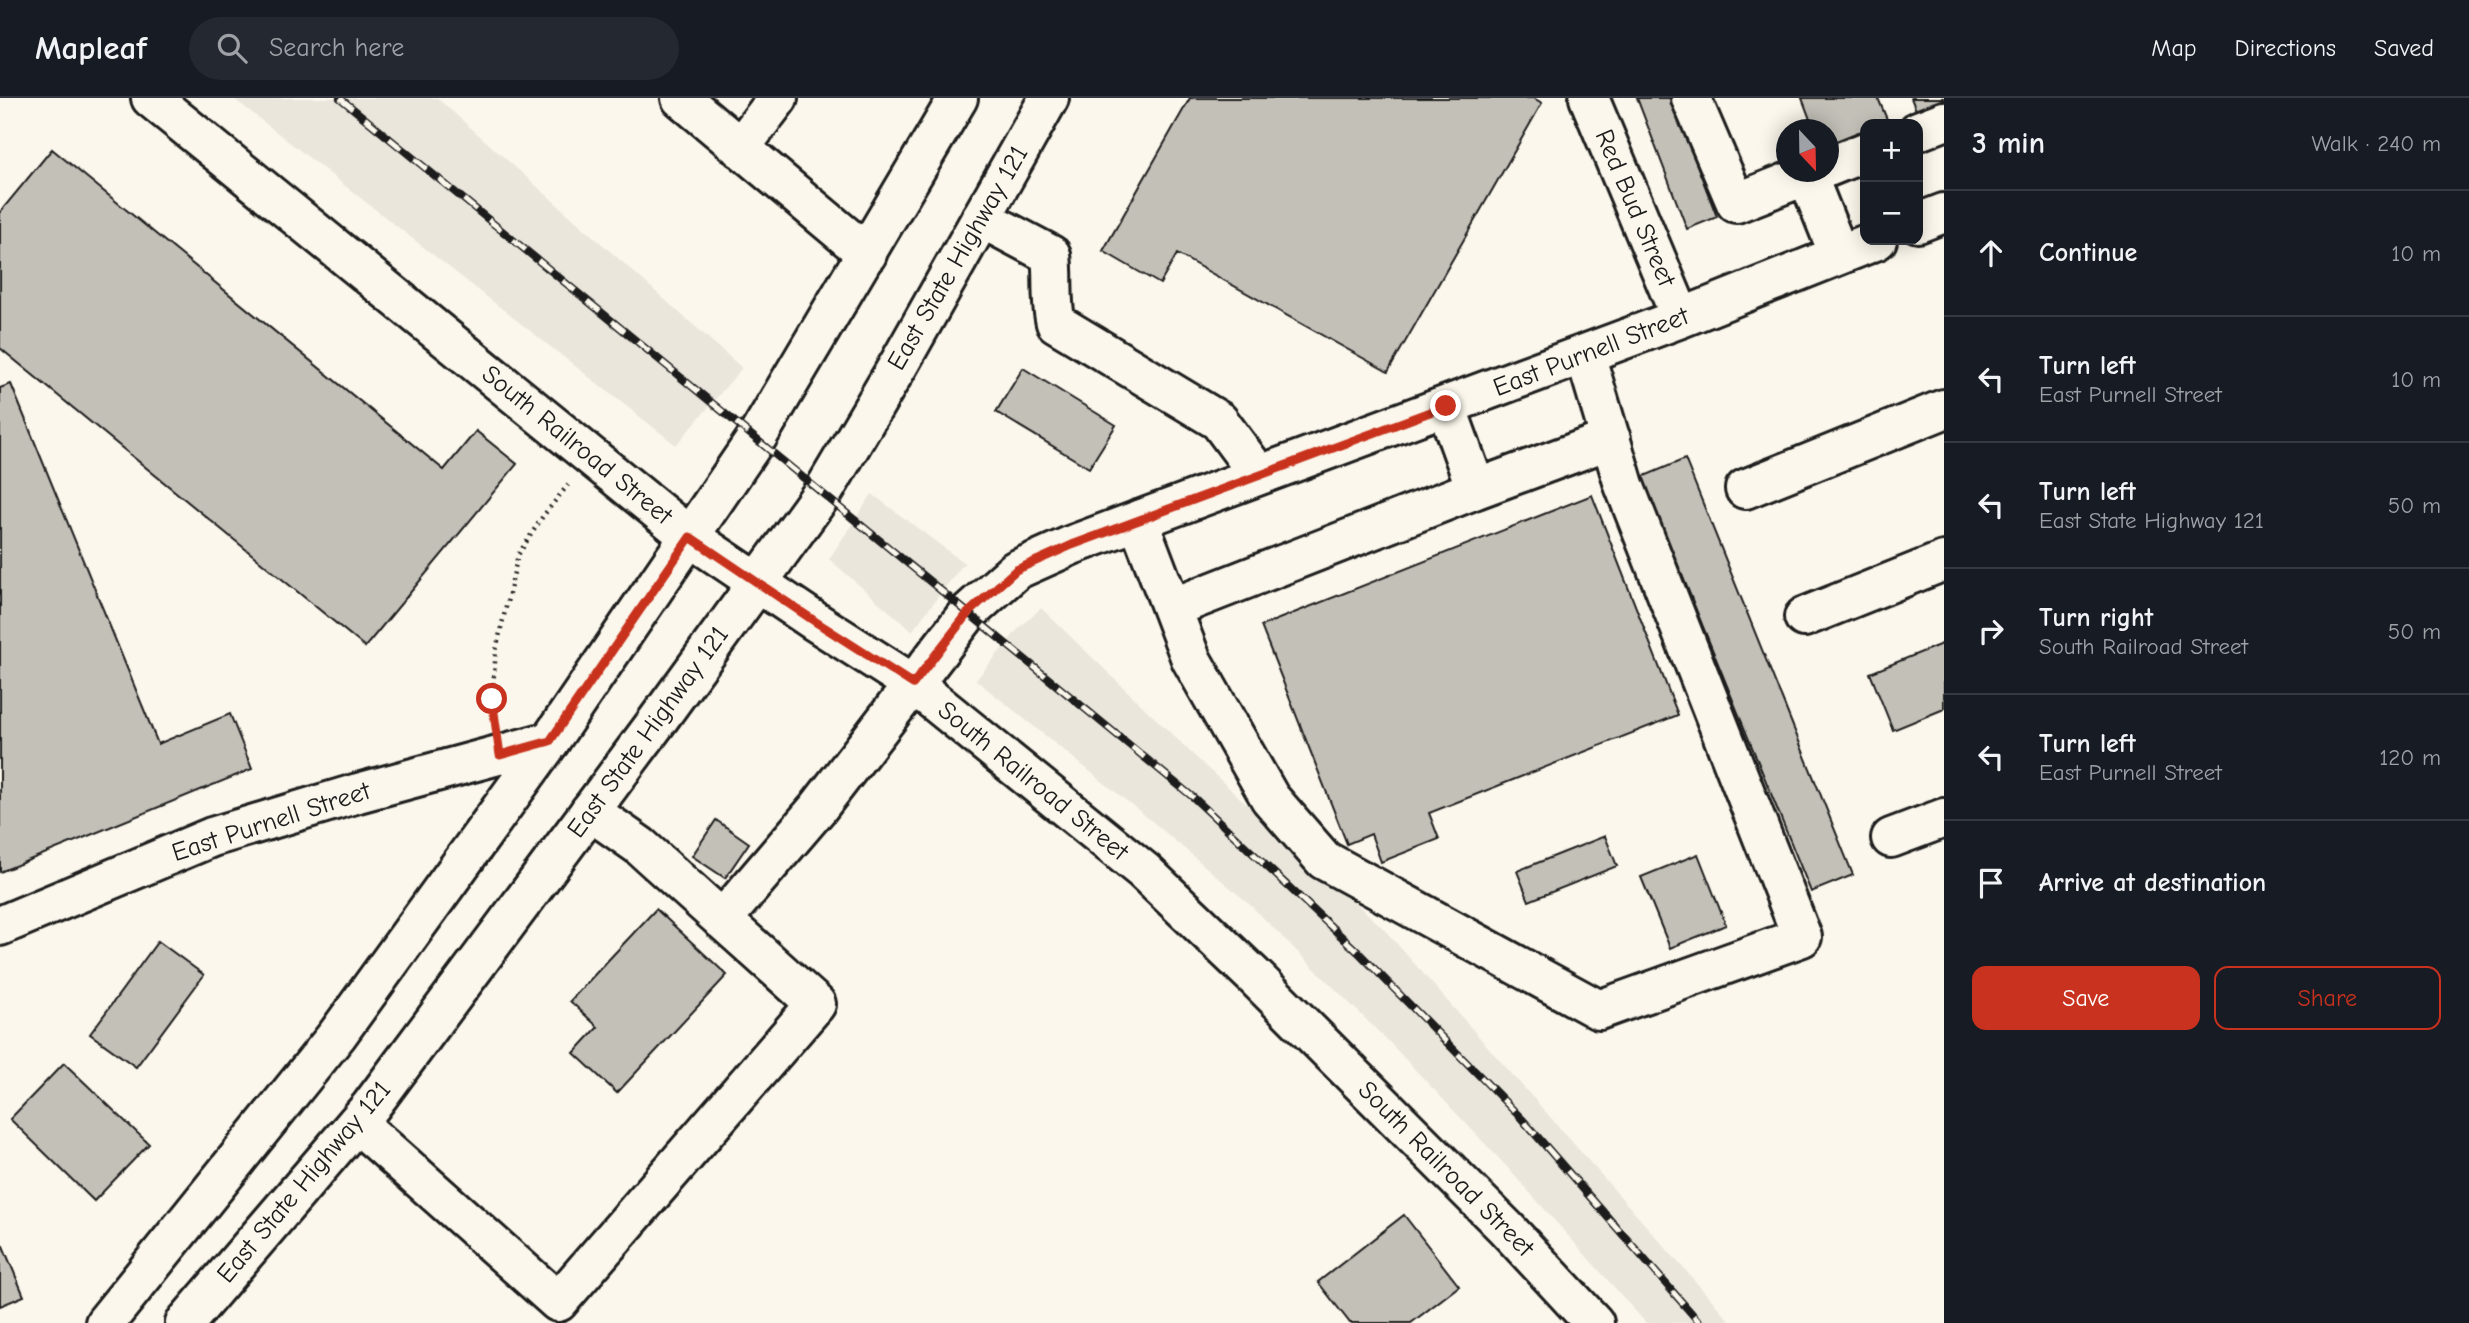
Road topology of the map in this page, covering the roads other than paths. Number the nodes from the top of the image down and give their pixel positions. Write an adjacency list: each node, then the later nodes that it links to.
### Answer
1 (150, 98): 30 (street, South Railroad Street)
2 (681, 98): 10 (street)
3 (778, 98): 10 (street)
4 (958, 98): 19 (street)
5 (1049, 98): 16 (street, East State Highway 121)
6 (1588, 98): 21 (street, Red Bud Street)
7 (1691, 98): 13 (street)
8 (1944, 121): 9 (street)
9 (1923, 129)
10 (740, 148): 19 (street)
11 (1860, 154): 12 (street)
12 (1839, 162)
13 (1789, 182)
14 (1820, 182): 20 (street)
15 (1944, 213): 17 (street)
16 (981, 218): 26 (street); 32 (street, East State Highway 121)
17 (1923, 221)
18 (1864, 245): 20 (street, East Purnell Street)
19 (867, 254): 30 (street)
20 (1839, 255): 21 (street, East Purnell Street)
21 (1681, 318): 22 (street, East Purnell Street)
22 (1585, 354): 23 (street, East Purnell Street); 25 (street)
23 (1446, 406): 26 (street, East Purnell Street); 27 (street)
24 (1944, 409): 28 (street)
25 (1611, 439): 27 (street); 33 (street)
26 (1259, 475): 29 (street, East Purnell Street)
27 (1476, 489): 33 (street)
28 (1745, 489)
29 (1138, 520): 33 (street); 35 (street, East Purnell Street)
30 (690, 537): 32 (street, South Railroad Street); 36 (street)
31 (1944, 561): 34 (street)
32 (757, 582): 35 (street, South Railroad Street); 37 (street, East State Highway 121)
33 (1172, 608)
34 (1804, 617)
35 (913, 684): 40 (street, East Purnell Street); 45 (street, South Railroad Street)
36 (550, 741): 41 (street, East Purnell Street); 43 (street)
37 (590, 811): 40 (street); 42 (street, East State Highway 121)
38 (1944, 818): 39 (street)
39 (1891, 838)
40 (722, 920): 42 (street)
41 (0, 926)
42 (357, 1123): 44 (street, East State Highway 121)
43 (104, 1323)
44 (186, 1323)
45 (1594, 1323)

